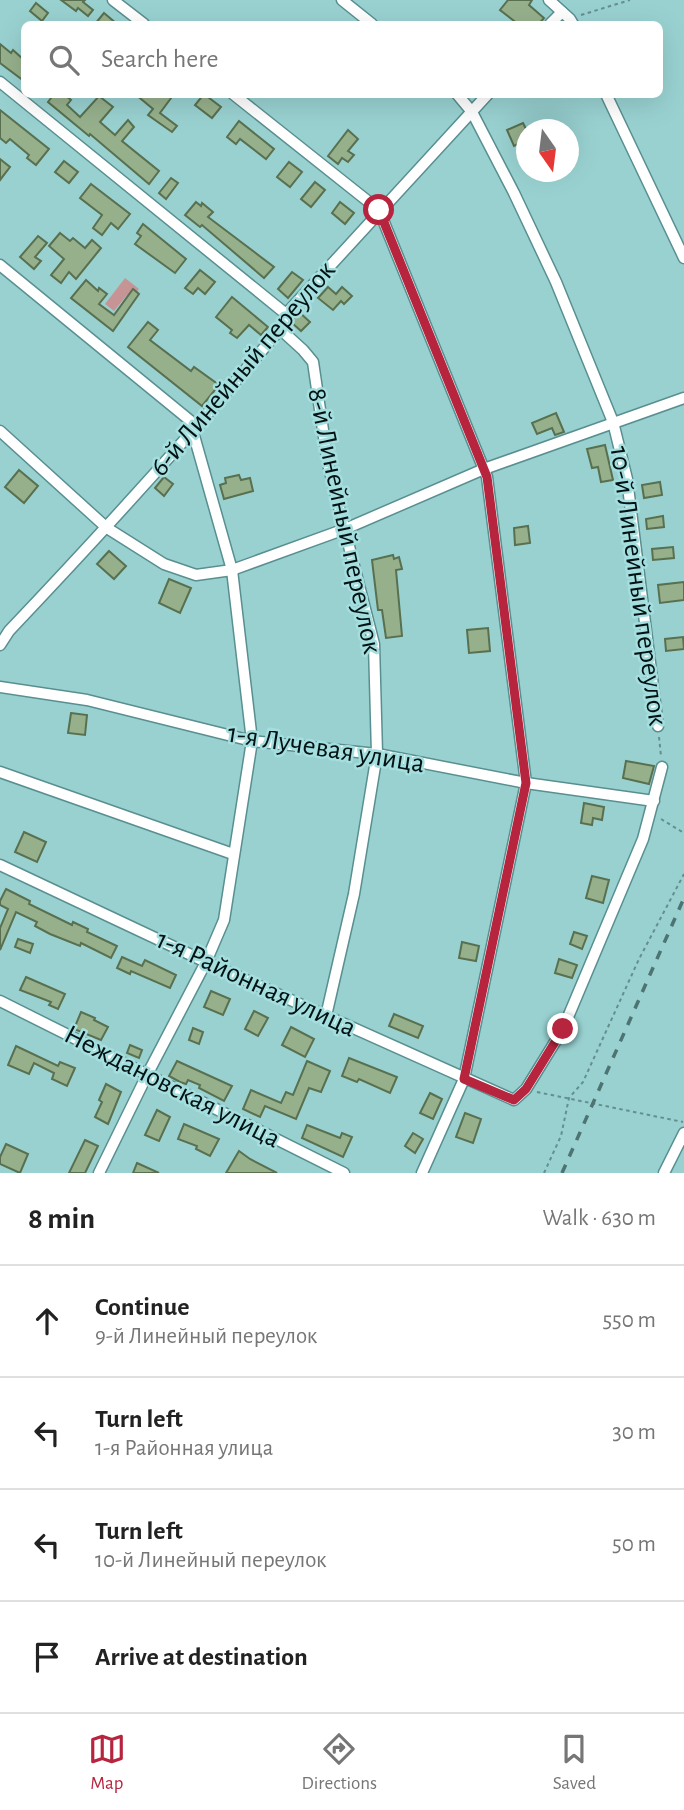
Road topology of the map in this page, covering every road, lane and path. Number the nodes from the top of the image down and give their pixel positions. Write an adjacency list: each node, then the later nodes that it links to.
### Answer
1 (113, 0): 6 (street)
2 (342, 0): 7 (street)
3 (549, 0): 5 (street)
4 (630, 0): 5 (path)
5 (568, 19)
6 (140, 21)
7 (368, 21)
8 (0, 82): 17 (street)
9 (238, 98): 14 (street)
10 (461, 98): 13 (street, 10-й Линейный переулок)
11 (484, 98): 13 (street, 6-й Линейный переулок)
12 (608, 98): 15 (street)
13 (472, 111): 14 (street, 6-й Линейный переулок); 20 (street, 10-й Линейный переулок)
14 (379, 210): 17 (street, 6-й Линейный переулок); 23 (street)
15 (684, 258)
16 (0, 265): 21 (street)
17 (286, 314): 18 (street, 6-й Линейный переулок)
18 (280, 329): 21 (street, 6-й Линейный переулок); 25 (street, 8-й Линейный переулок)
19 (684, 398): 20 (street)
20 (613, 422): 23 (street); 30 (street, 10-й Линейный переулок)
21 (196, 430): 24 (street, 6-й Линейный переулок); 26 (street)
22 (0, 431): 24 (street)
23 (484, 469): 25 (street); 35 (street)
24 (107, 528): 26 (street); 27 (street, 6-й Линейный переулок)
25 (345, 529): 26 (street); 32 (street, 8-й Линейный переулок)
26 (232, 570): 31 (street)
27 (4, 627): 28 (street, 6-й Линейный переулок)
28 (0, 646)
29 (0, 687): 31 (street, 1-я Лучевая улица)
30 (658, 726): 33 (path, 10-й Линейный переулок)
31 (252, 741): 32 (street, 1-я Лучевая улица); 39 (street)
32 (377, 754): 35 (street, 1-я Лучевая улица); 44 (street, 8-й Линейный переулок)
33 (662, 767): 36 (street, 10-й Линейный переулок)
34 (0, 772): 39 (street)
35 (526, 783): 36 (street, 1-я Лучевая улица); 46 (street)
36 (654, 801): 37 (street, 10-й Линейный переулок)
37 (652, 813): 38 (path); 47 (street, 10-й Линейный переулок)
38 (684, 833)
39 (233, 854): 42 (street)
40 (0, 865): 42 (street, 1-я Районная улица)
41 (684, 874): 48 (path)
42 (206, 962): 44 (street, 1-я Районная улица); 45 (street)
43 (0, 1001): 45 (street, Неждановская улица)
44 (326, 1017): 46 (street, 1-я Районная улица)
45 (147, 1075): 52 (street); 53 (street, Неждановская улица)
46 (464, 1079): 49 (street, 1-я Районная улица); 54 (street)
47 (526, 1089): 48 (path); 49 (street, 10-й Линейный переулок)
48 (569, 1098): 50 (path); 55 (path)
49 (514, 1100)
50 (684, 1122)
51 (684, 1133): 56 (street)
52 (99, 1173)
53 (344, 1173)
54 (422, 1173)
55 (544, 1173)
56 (664, 1173)

